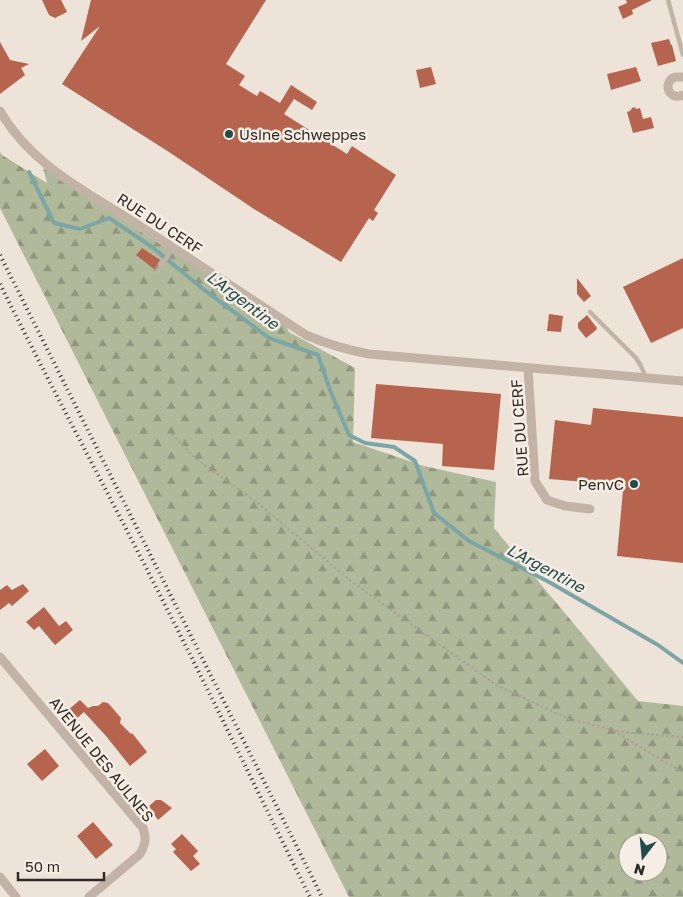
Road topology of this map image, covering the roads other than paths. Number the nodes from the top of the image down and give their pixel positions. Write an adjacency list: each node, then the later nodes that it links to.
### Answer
1 (668, 0): 2 (lane)
2 (683, 55)
3 (683, 77): 4 (street)
4 (683, 95)
5 (0, 111): 6 (street, RUE DU CERF)
6 (172, 251): 7 (lane); 9 (street, RUE DU CERF)
7 (158, 272)
8 (590, 312): 10 (lane)
9 (528, 368): 10 (street, RUE DU CERF); 12 (street, RUE DU CERF)
10 (646, 378): 11 (street, RUE DU CERF)
11 (683, 382)
12 (590, 509)
13 (0, 657): 16 (street, AVENUE DES AULNES)
14 (0, 877): 15 (street)
15 (16, 897)
16 (89, 897)

